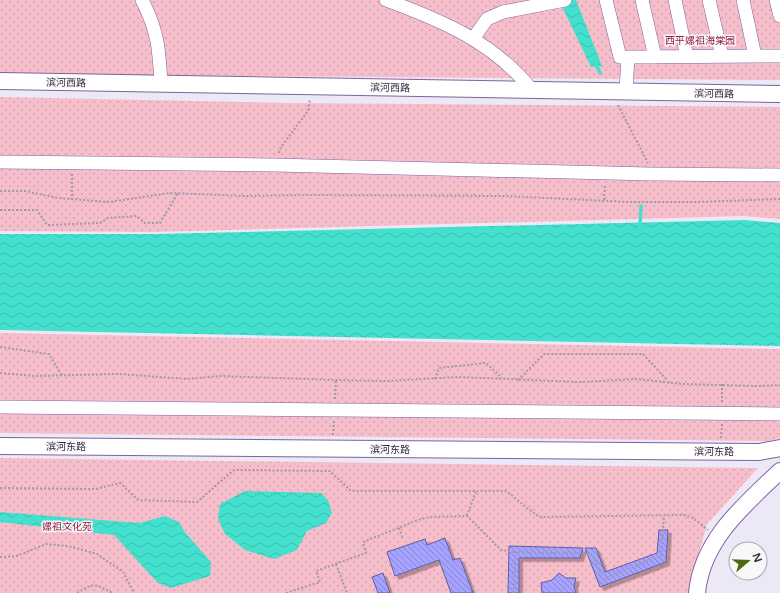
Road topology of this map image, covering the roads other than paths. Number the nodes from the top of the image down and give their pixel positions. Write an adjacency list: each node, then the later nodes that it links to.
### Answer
1 (142, 0): 19 (street)
2 (386, 0): 11 (street)
3 (565, 0): 11 (street)
4 (606, 0): 15 (street)
5 (642, 0): 16 (street)
6 (675, 0): 17 (street)
7 (709, 0): 12 (street)
8 (743, 0): 13 (street)
9 (776, 0): 10 (street)
10 (780, 16)
11 (473, 39): 20 (street)
12 (722, 56): 13 (street); 17 (street)
13 (755, 56): 14 (street)
14 (780, 56)
15 (628, 57): 16 (street); 21 (street)
16 (655, 57): 17 (street)
17 (687, 57)
18 (0, 81): 19 (street, 滨河西路)
19 (161, 83): 20 (street, 滨河西路)
20 (532, 90): 21 (street, 滨河西路)
21 (618, 91): 22 (street, 滨河西路)
22 (780, 94)
23 (0, 162): 24 (street)
24 (780, 175)
25 (0, 407): 26 (street)
26 (780, 414)
27 (0, 446): 28 (street, 滨河东路)
28 (780, 448)
29 (780, 472): 30 (street)
30 (697, 593)

